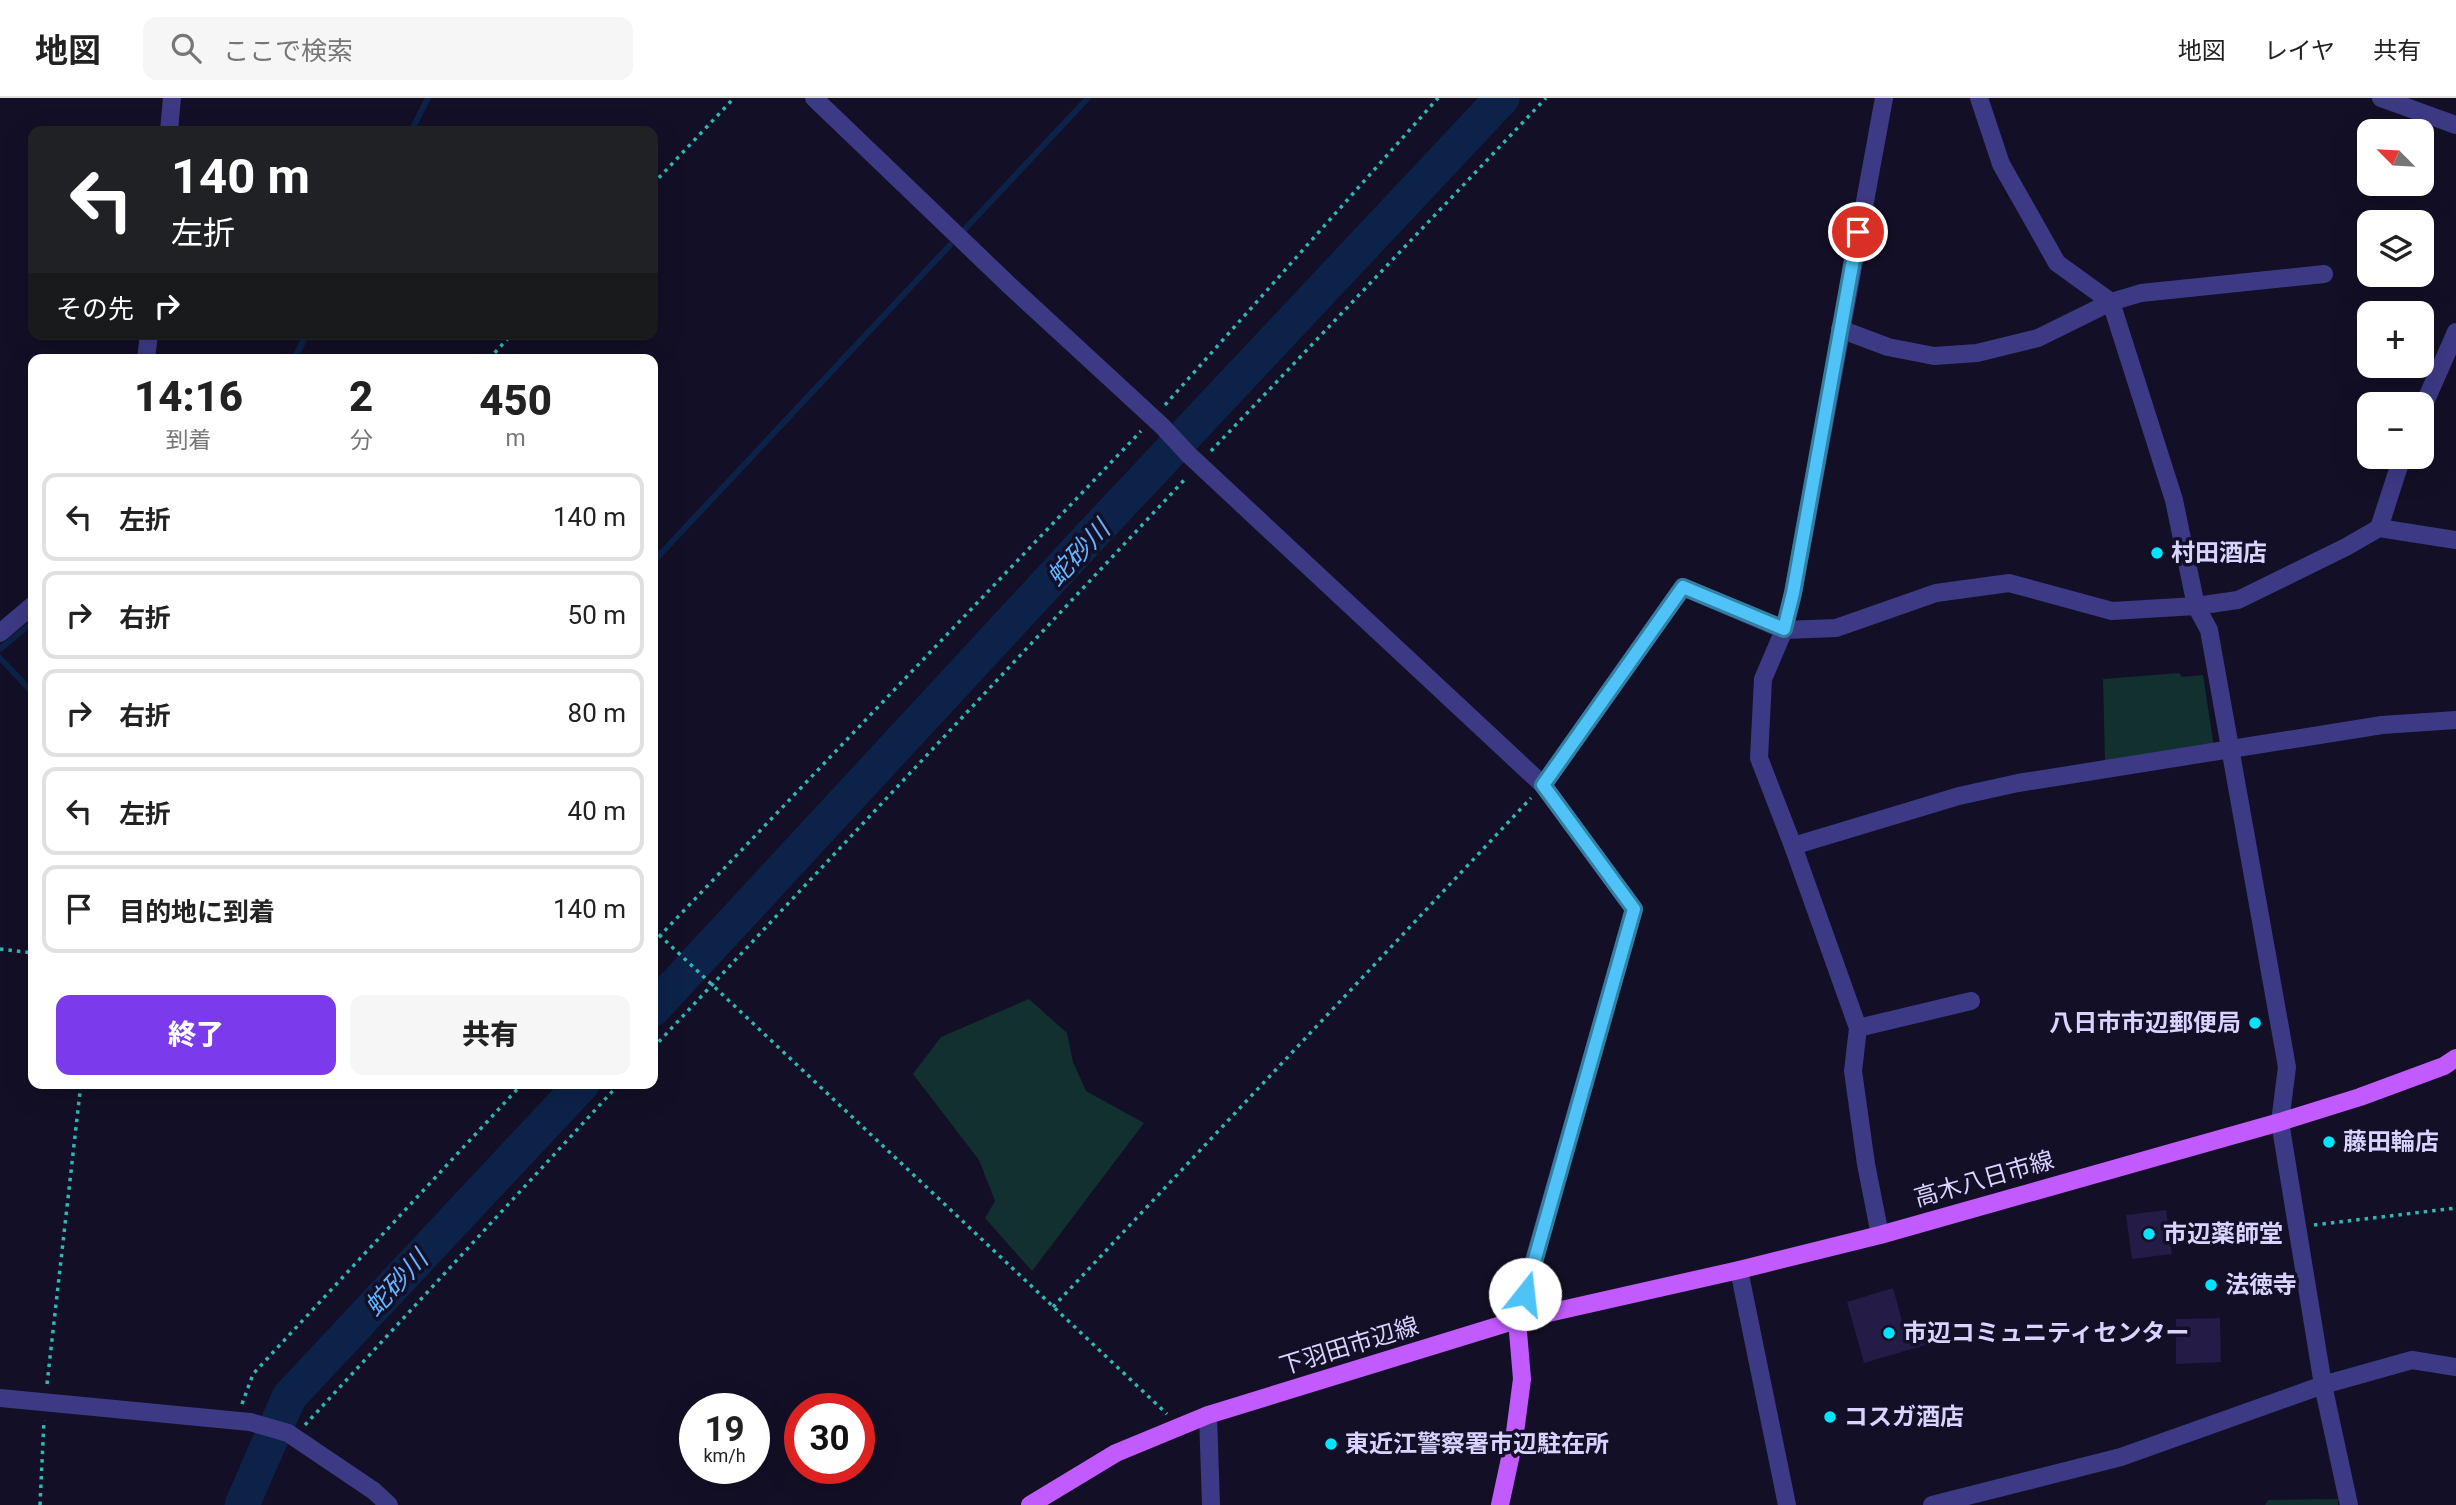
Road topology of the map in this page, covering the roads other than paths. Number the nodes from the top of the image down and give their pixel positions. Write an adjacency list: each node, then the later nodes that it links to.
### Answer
1 (172, 98): 7 (street)
2 (814, 98): 22 (street)
3 (1884, 98): 10 (street)
4 (1979, 98): 9 (street)
5 (2381, 98): 6 (street)
6 (2456, 125)
7 (169, 126)
8 (2324, 274): 9 (street)
9 (2111, 302): 10 (street); 16 (street)
10 (1840, 329): 18 (street)
11 (2456, 332): 12 (street)
12 (2430, 392)
13 (2398, 469): 14 (street)
14 (2379, 528): 15 (street); 16 (street)
15 (2456, 540)
16 (2196, 606): 18 (street); 21 (street)
17 (28, 609): 19 (street)
18 (1784, 629): 22 (street); 23 (street)
19 (0, 633)
20 (2456, 720): 21 (street)
21 (2229, 750): 23 (street); 27 (street)
22 (1543, 785): 30 (street)
23 (1793, 846): 25 (street)
24 (1971, 1001): 25 (street)
25 (1858, 1028): 28 (street)
26 (2456, 1058): 27 (main road, 高木八日市線)
27 (2280, 1122): 28 (main road, 高木八日市線); 32 (street)
28 (1880, 1235): 29 (main road, 高木八日市線)
29 (1739, 1270): 30 (main road, 高木八日市線); 40 (street)
30 (1517, 1320): 34 (main road, 下羽田市辺線); 39 (main road)
31 (2456, 1367): 32 (street)
32 (2323, 1385): 35 (street); 41 (street)
33 (0, 1398): 36 (street)
34 (1208, 1415): 37 (main road, 下羽田市辺線); 38 (street)
35 (1940, 1504)
36 (389, 1505)
37 (1030, 1505)
38 (1211, 1505)
39 (1500, 1505)
40 (1787, 1505)
41 (2349, 1505)

